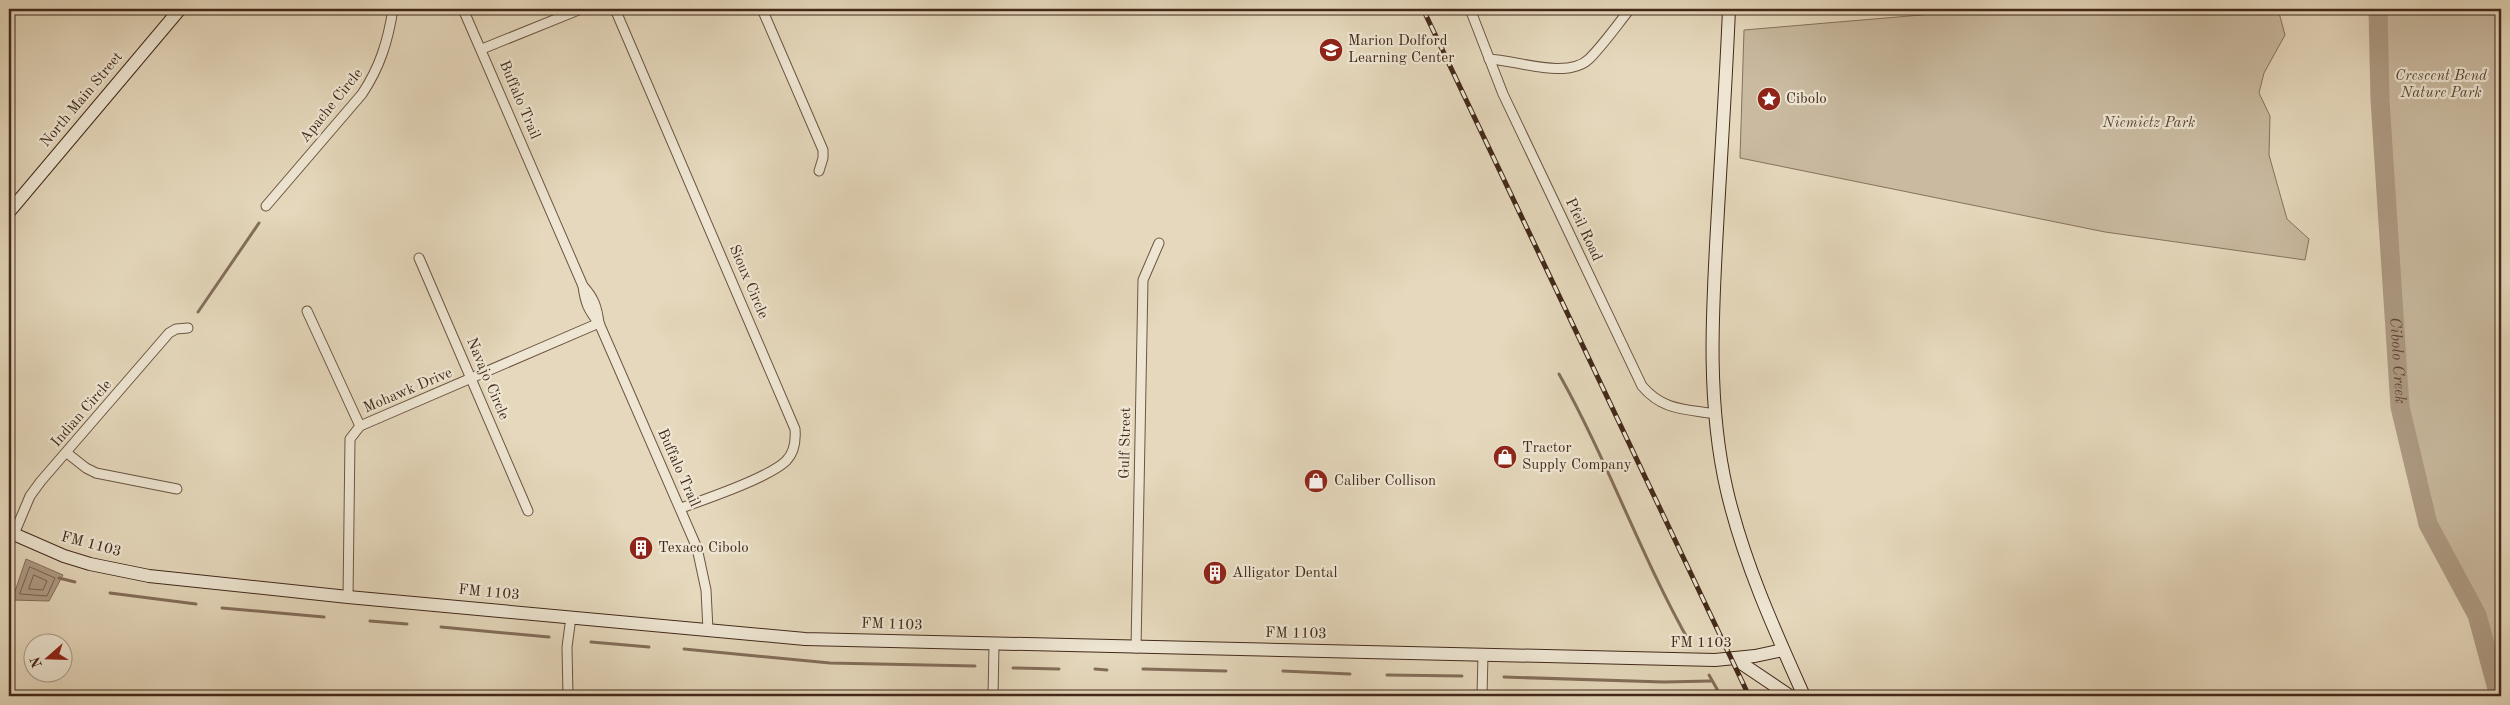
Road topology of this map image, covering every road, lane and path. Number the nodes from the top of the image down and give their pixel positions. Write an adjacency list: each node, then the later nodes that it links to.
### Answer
1 (180, 9): 14 (main road, North Main Street)
2 (393, 9): 13 (street, Apache Circle)
3 (463, 9): 10 (street, Buffalo Trail)
4 (581, 9): 10 (street)
5 (615, 9): 25 (street, Sioux Circle)
6 (762, 9): 12 (street)
7 (1470, 9): 11 (street, Pfeil Road)
8 (1630, 9): 11 (street)
9 (1729, 9): 21 (main road)
10 (482, 49): 18 (street, Buffalo Trail)
11 (1489, 59): 21 (street, Pfeil Road)
12 (818, 171)
13 (266, 206)
14 (9, 212)
15 (1159, 242): 32 (street, Gulf Street)
16 (419, 258): 20 (street, Navajo Circle)
17 (307, 311): 22 (street)
18 (599, 323): 20 (street, Mohawk Drive); 25 (street, Buffalo Trail)
19 (188, 328): 23 (street, Indian Circle)
20 (473, 378): 22 (street, Mohawk Drive); 26 (street, Navajo Circle)
21 (1716, 414): 33 (main road)
22 (360, 426): 28 (street, Mohawk Drive)
23 (67, 453): 24 (street); 27 (street, Indian Circle)
24 (177, 489)
25 (681, 508): 30 (street, Buffalo Trail)
26 (528, 511)
27 (11, 533): 28 (main road, FM 1103 / FM 1103)
28 (348, 597): 29 (main road, FM 1103 / FM 1103)
29 (571, 616): 30 (main road, FM 1103 / FM 1103); 36 (street)
30 (708, 630): 31 (main road, FM 1103 / FM 1103)
31 (994, 645): 32 (main road, FM 1103 / FM 1103); 37 (street)
32 (1136, 648): 34 (main road, FM 1103 / FM 1103)
33 (1783, 650): 35 (main road, FM 1103 / FM 1103); 40 (main road)
34 (1483, 654): 35 (main road, FM 1103 / FM 1103); 38 (street)
35 (1735, 659): 39 (main road)
36 (568, 696)
37 (993, 696)
38 (1482, 696)
39 (1790, 696)
40 (1804, 696)

